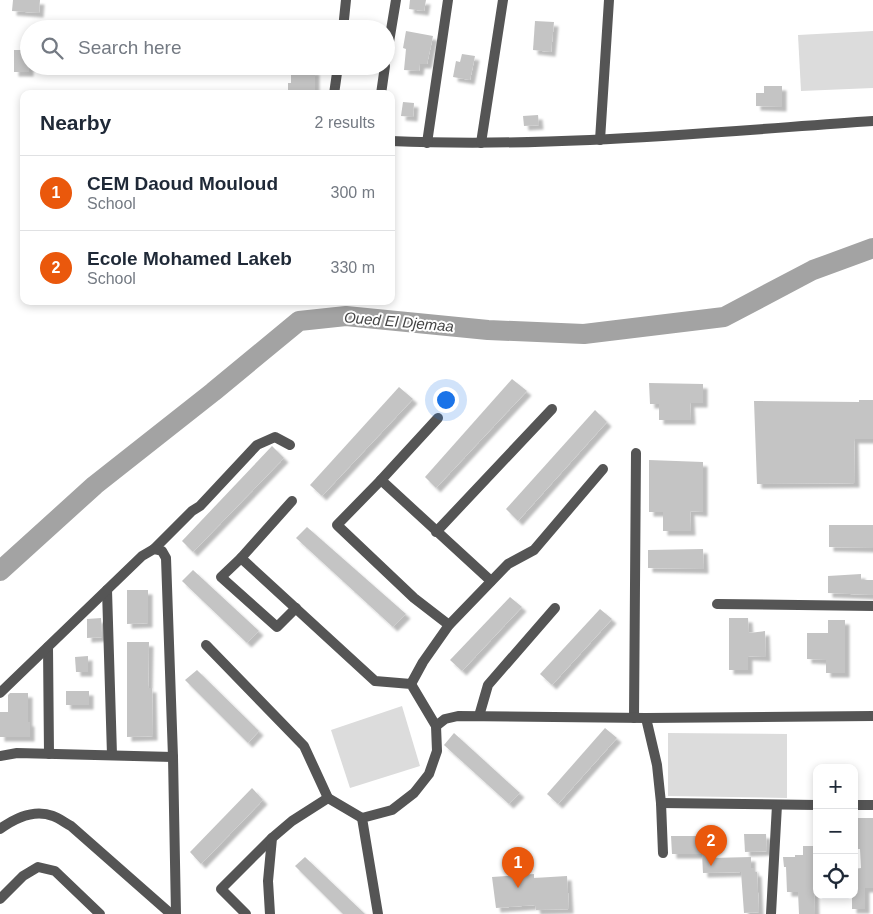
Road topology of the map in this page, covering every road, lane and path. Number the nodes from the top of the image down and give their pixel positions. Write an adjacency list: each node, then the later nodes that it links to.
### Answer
1 (346, 0): 6 (street)
2 (396, 0): 7 (street)
3 (448, 0): 15 (street)
4 (503, 0): 16 (street)
5 (610, 0): 13 (street)
6 (344, 20)
7 (393, 20)
8 (337, 75): 10 (street)
9 (384, 75): 11 (street)
10 (335, 90)
11 (382, 90)
12 (873, 121): 13 (street)
13 (600, 140): 16 (street)
14 (395, 141): 15 (street)
15 (427, 143): 16 (street)
16 (481, 143)
17 (552, 409): 24 (street)
18 (438, 418): 22 (street)
19 (290, 445): 25 (street)
20 (636, 454): 40 (street)
21 (604, 469): 27 (street)
22 (381, 480): 24 (street); 33 (street)
23 (292, 502): 26 (street)
24 (436, 532): 27 (street)
25 (154, 549): 28 (street); 46 (street)
26 (241, 558): 31 (street); 31 (street)
27 (491, 581): 33 (street)
28 (107, 590): 35 (street); 44 (street)
29 (717, 604): 30 (street)
30 (873, 606)
31 (296, 608): 36 (street)
32 (555, 608): 38 (street)
33 (449, 625): 36 (street)
34 (206, 645): 47 (street)
35 (48, 647): 37 (street); 43 (street)
36 (411, 684): 42 (street)
37 (0, 693)
38 (479, 716): 40 (street); 42 (street)
39 (873, 716): 41 (street)
40 (634, 718): 41 (street)
41 (646, 718): 48 (street)
42 (436, 726): 53 (street)
43 (49, 754): 44 (street); 45 (street)
44 (112, 755): 46 (street)
45 (0, 756)
46 (173, 757): 60 (street)
47 (328, 798): 53 (street); 55 (street)
48 (662, 803): 49 (street); 56 (street)
49 (776, 804): 50 (street); 64 (street)
50 (813, 805)
51 (858, 805): 52 (street)
52 (873, 805)
53 (362, 818): 63 (street)
54 (0, 829): 59 (street)
55 (272, 838): 61 (street); 62 (street)
56 (663, 853)
57 (0, 899): 58 (street)
58 (100, 914)
59 (171, 914)
60 (176, 914)
61 (246, 914)
62 (270, 914)
63 (378, 914)
64 (770, 914)

